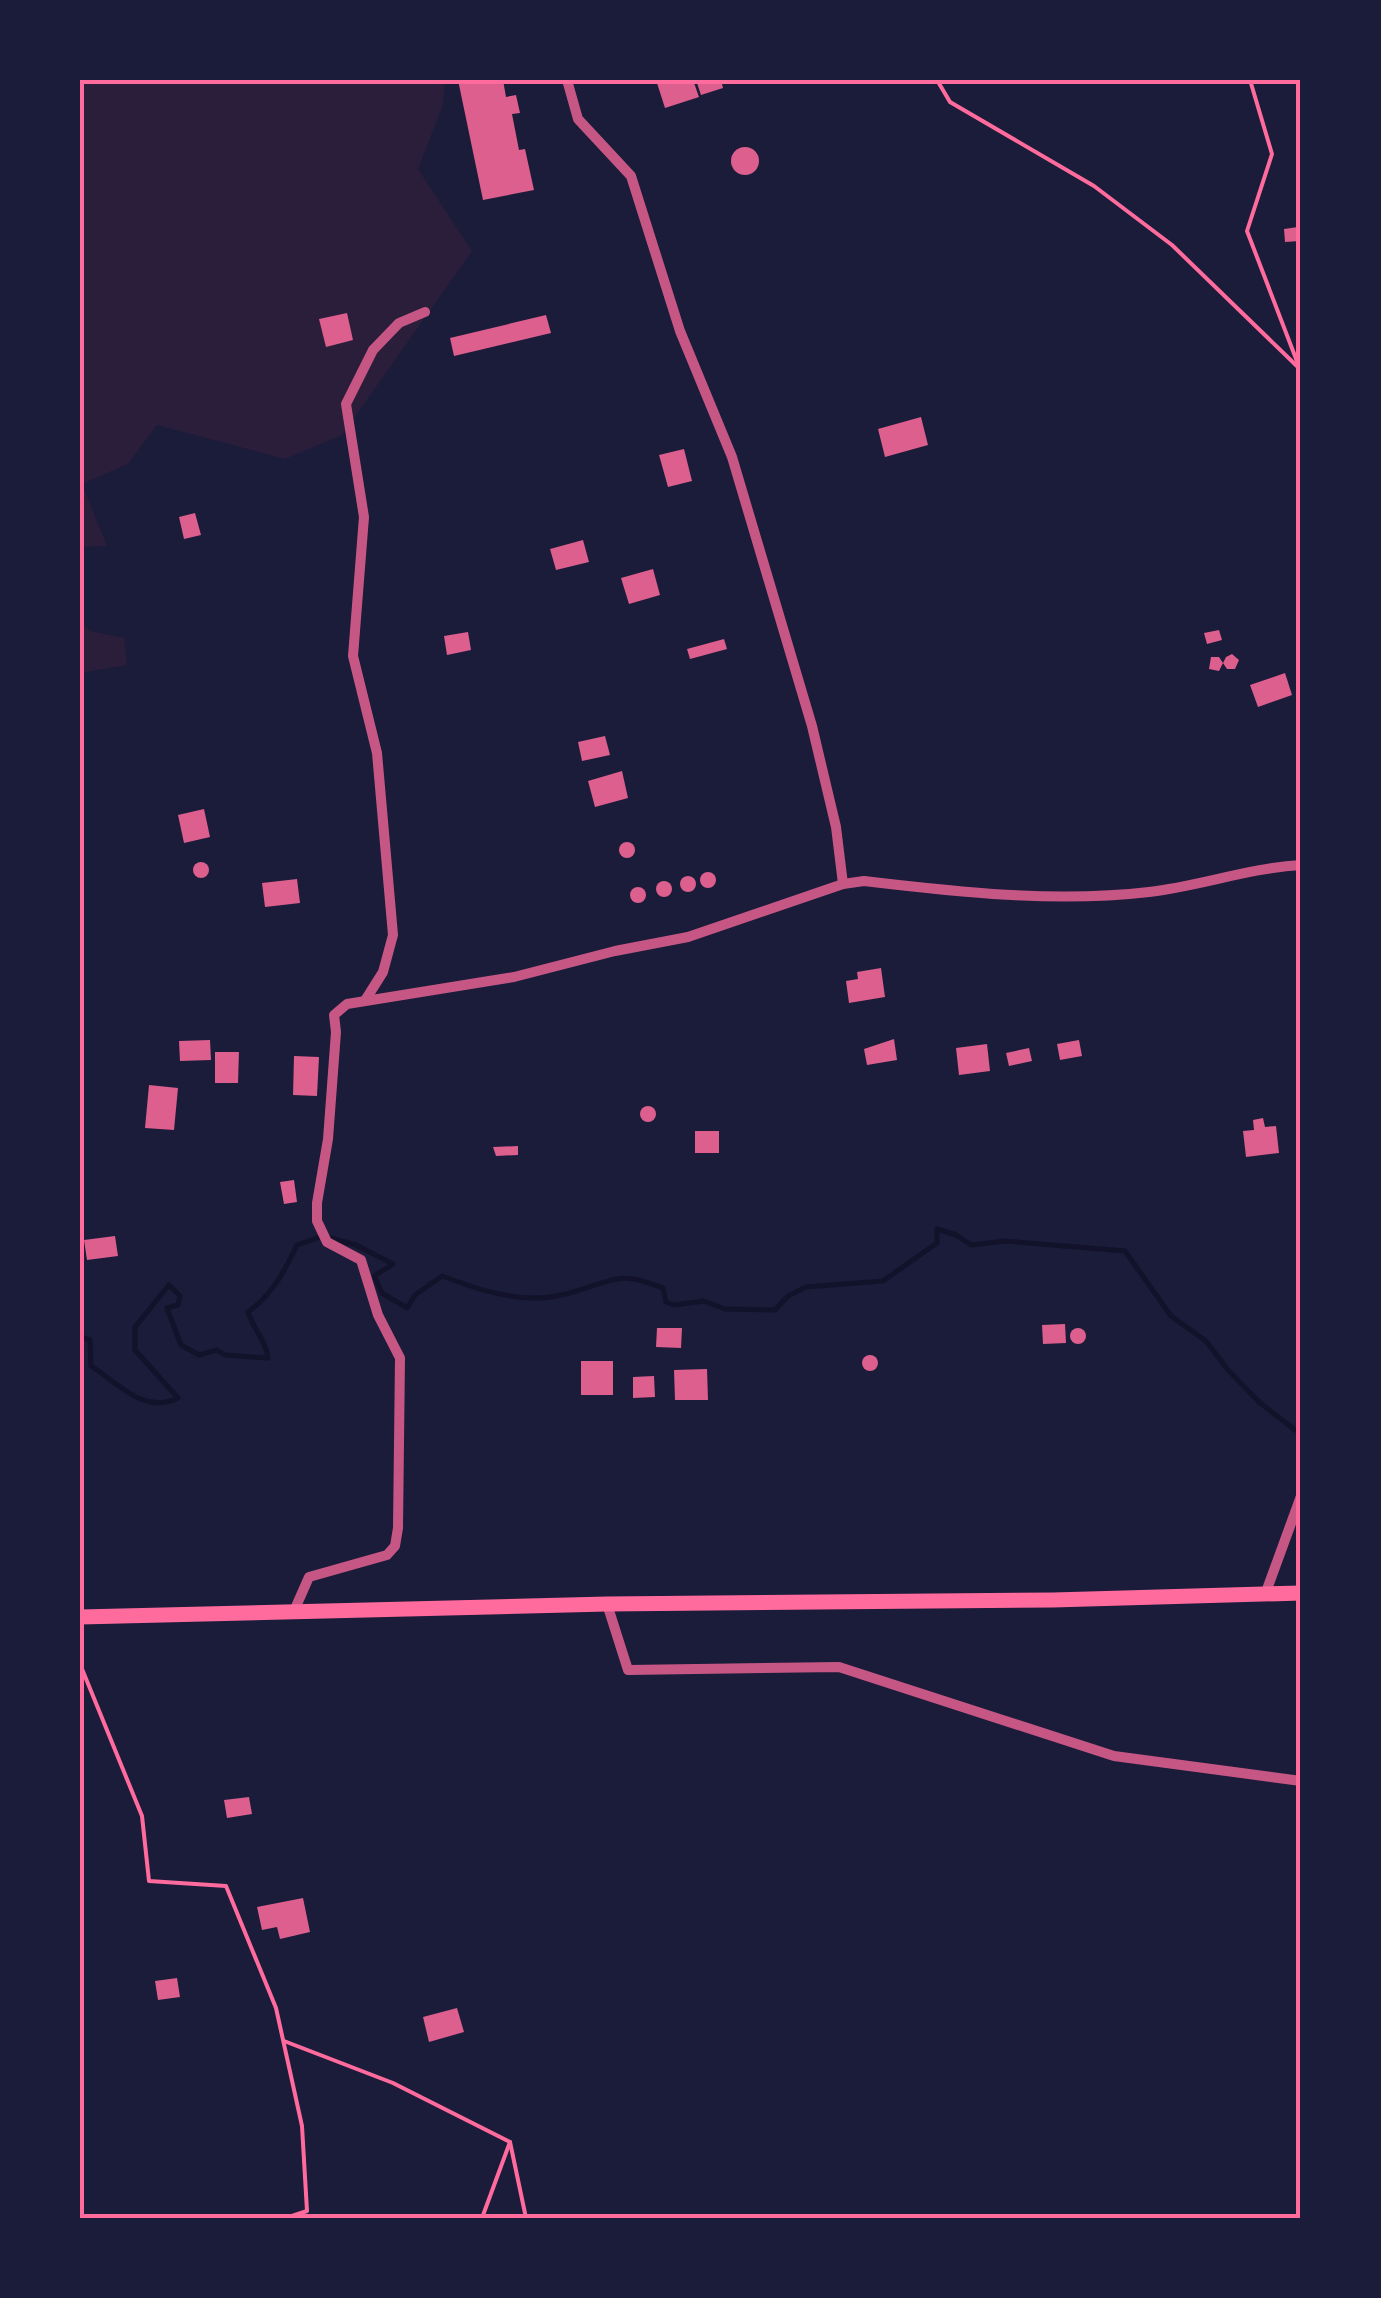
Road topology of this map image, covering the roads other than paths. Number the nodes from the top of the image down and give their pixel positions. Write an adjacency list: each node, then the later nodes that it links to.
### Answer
1 (568, 80): 4 (street)
2 (426, 312): 5 (street)
3 (1301, 866): 4 (street)
4 (843, 884): 5 (street)
5 (366, 999): 10 (street)
6 (1301, 1496): 7 (street)
7 (1266, 1592): 8 (main road); 9 (main road)
8 (1301, 1593)
9 (607, 1604): 10 (main road); 12 (street)
10 (294, 1611): 11 (main road)
11 (80, 1618)
12 (1301, 1781)

